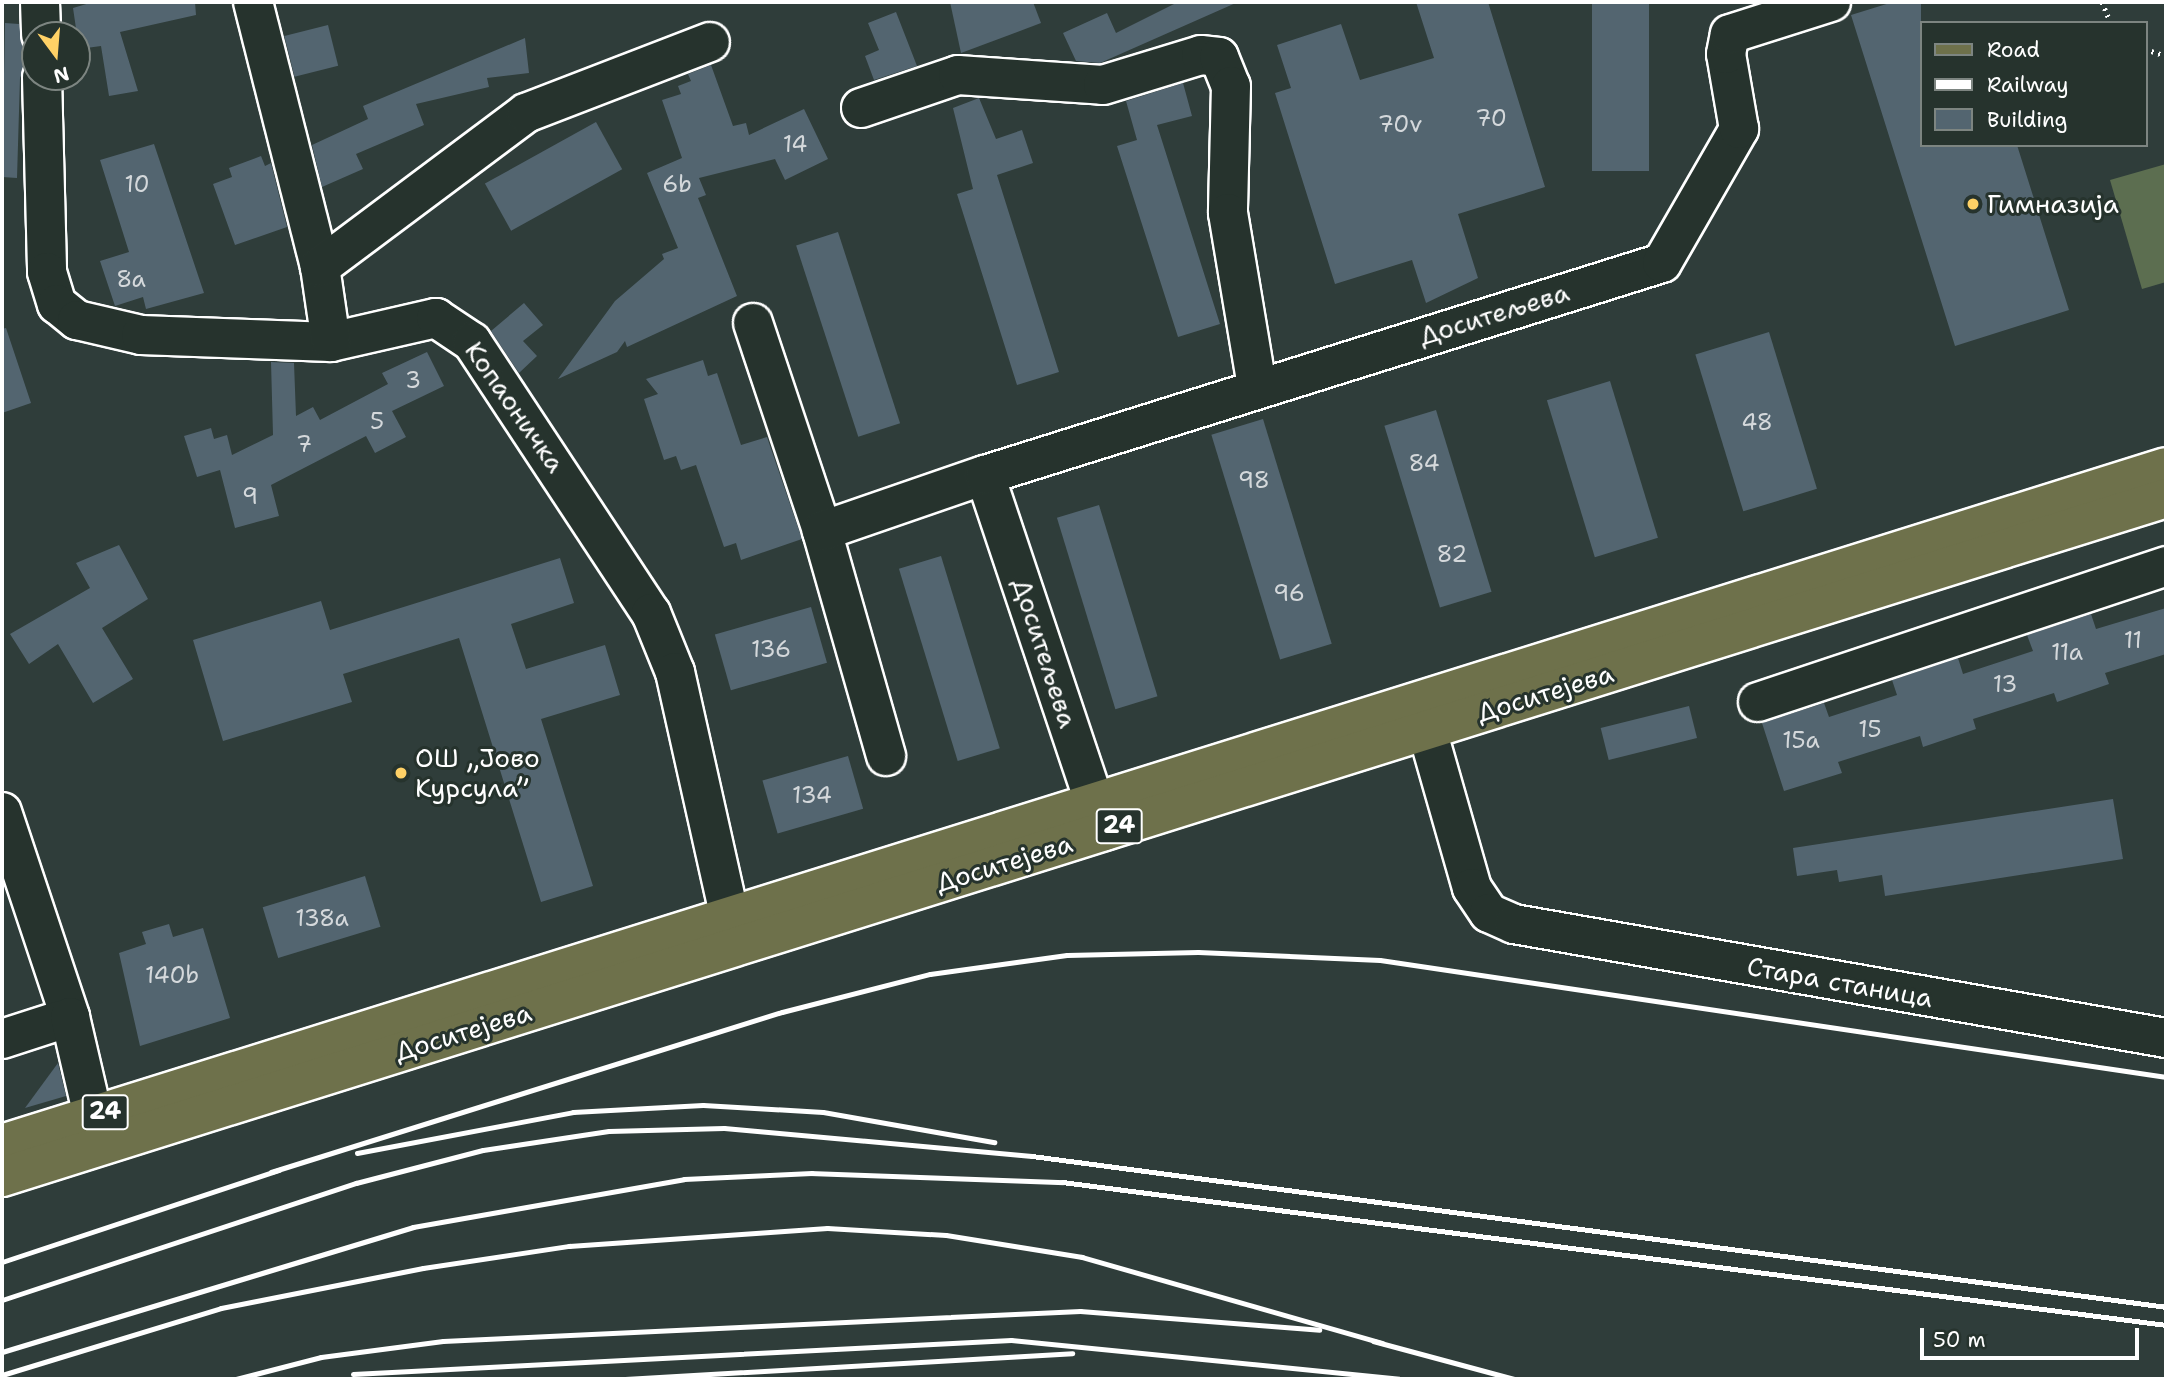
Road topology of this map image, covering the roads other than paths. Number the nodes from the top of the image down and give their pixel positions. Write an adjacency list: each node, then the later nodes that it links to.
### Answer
1 (40, 2): 4 (street)
2 (253, 2): 8 (street)
3 (1831, 2): 11 (street, Доситељева)
4 (41, 21)
5 (710, 42): 8 (street)
6 (42, 91): 10 (street, Копаоничка)
7 (861, 108): 11 (street)
8 (320, 267): 10 (street)
9 (753, 323): 15 (street)
10 (331, 342): 22 (street, Копаоничка)
11 (1257, 387): 13 (street, Доситељева)
12 (2166, 467): 21 (main road, Доситејева / 24)
13 (985, 475): 15 (street, Доситељева); 21 (street, Доситељева)
14 (2166, 498): 18 (main road, Доситејева / 24)
15 (822, 531): 19 (street)
16 (2166, 566): 17 (street)
17 (1758, 702)
18 (1427, 730): 21 (main road, Доситејева / 24); 25 (street, Стара станица)
19 (886, 757)
20 (2, 812): 23 (street)
21 (1099, 817): 22 (main road, Доситејева / 24)
22 (731, 932): 27 (main road, Доситејева / 24); 29 (main road, Доситејева / 24)
23 (70, 1017): 24 (street); 26 (street)
24 (15, 1035): 26 (street)
25 (2166, 1038)
26 (81, 1060): 27 (street)
27 (93, 1116): 28 (main road, Доситејева / 24)
28 (2, 1144)
29 (2, 1177)

